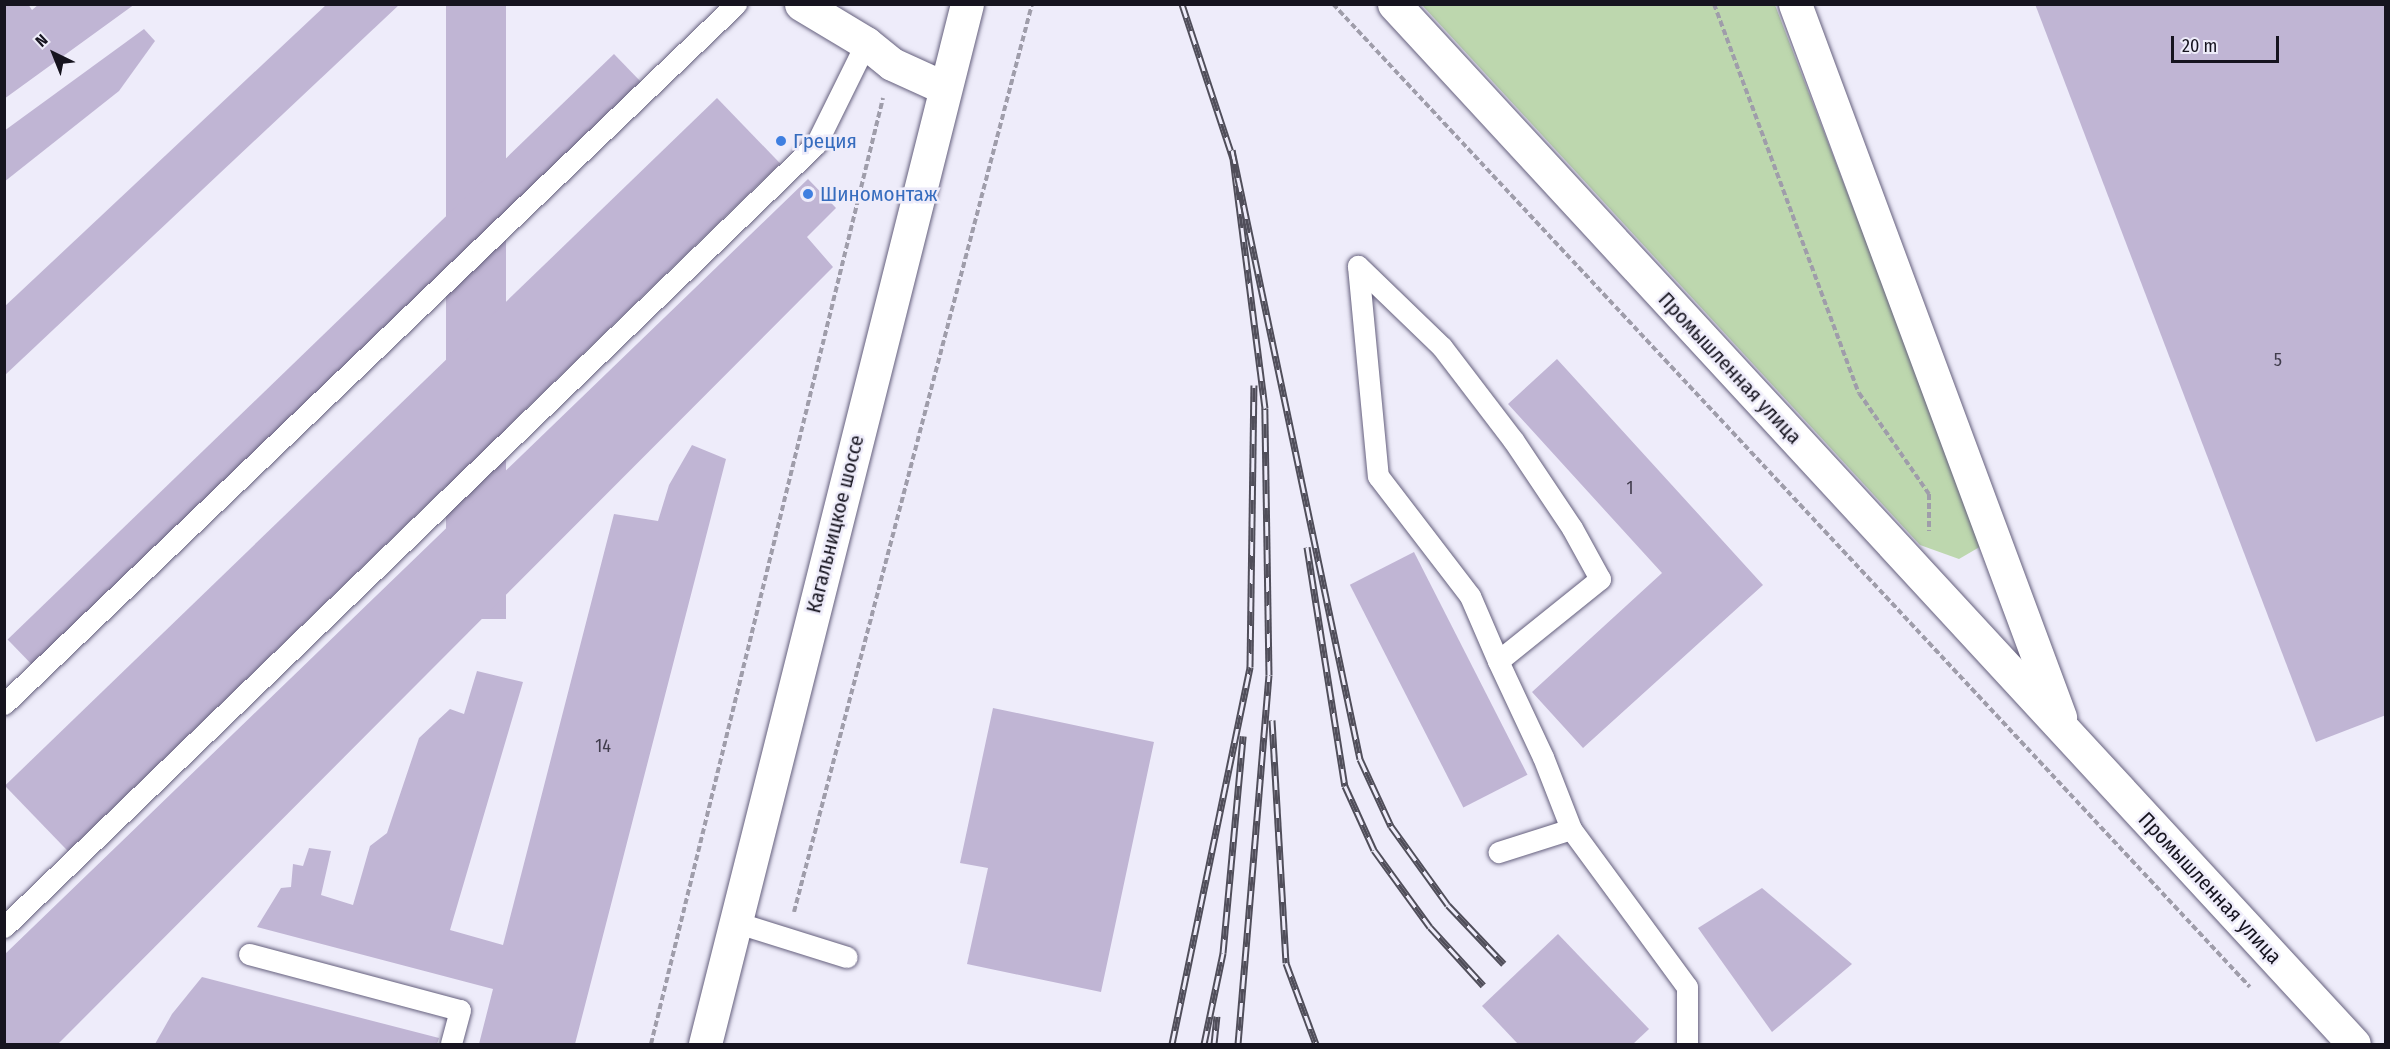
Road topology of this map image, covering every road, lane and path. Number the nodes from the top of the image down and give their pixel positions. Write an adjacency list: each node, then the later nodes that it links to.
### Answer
1 (736, 4): 15 (lane)
2 (801, 4): 9 (street)
3 (967, 4): 11 (street, Кагальницкое шоссе)
4 (1032, 4): 21 (path)
5 (1334, 4): 13 (path)
6 (1394, 4): 12 (street, Промышленная улица)
7 (1714, 4): 12 (path)
8 (1795, 4): 16 (street, Промышленная улица)
9 (866, 43): 10 (street); 20 (lane)
10 (892, 64): 11 (street); 26 (path)
11 (945, 88): 19 (street, Кагальницкое шоссе)
12 (1928, 583): 13 (path); 16 (street, Промышленная улица)
13 (1923, 637): 24 (path)
14 (1498, 661): 14 (lane); 17 (lane)
15 (4, 704)
16 (2066, 732): 29 (street, Промышленная улица)
17 (1571, 829): 18 (lane); 28 (lane)
18 (1499, 852)
19 (735, 922): 21 (lane); 27 (street, Кагальницкое шоссе)
20 (4, 927)
21 (787, 938): 23 (lane)
22 (249, 954): 25 (lane)
23 (848, 957)
24 (2255, 993)
25 (451, 1044)
26 (651, 1044)
27 (705, 1044)
28 (1687, 1044)
29 (2354, 1044)

